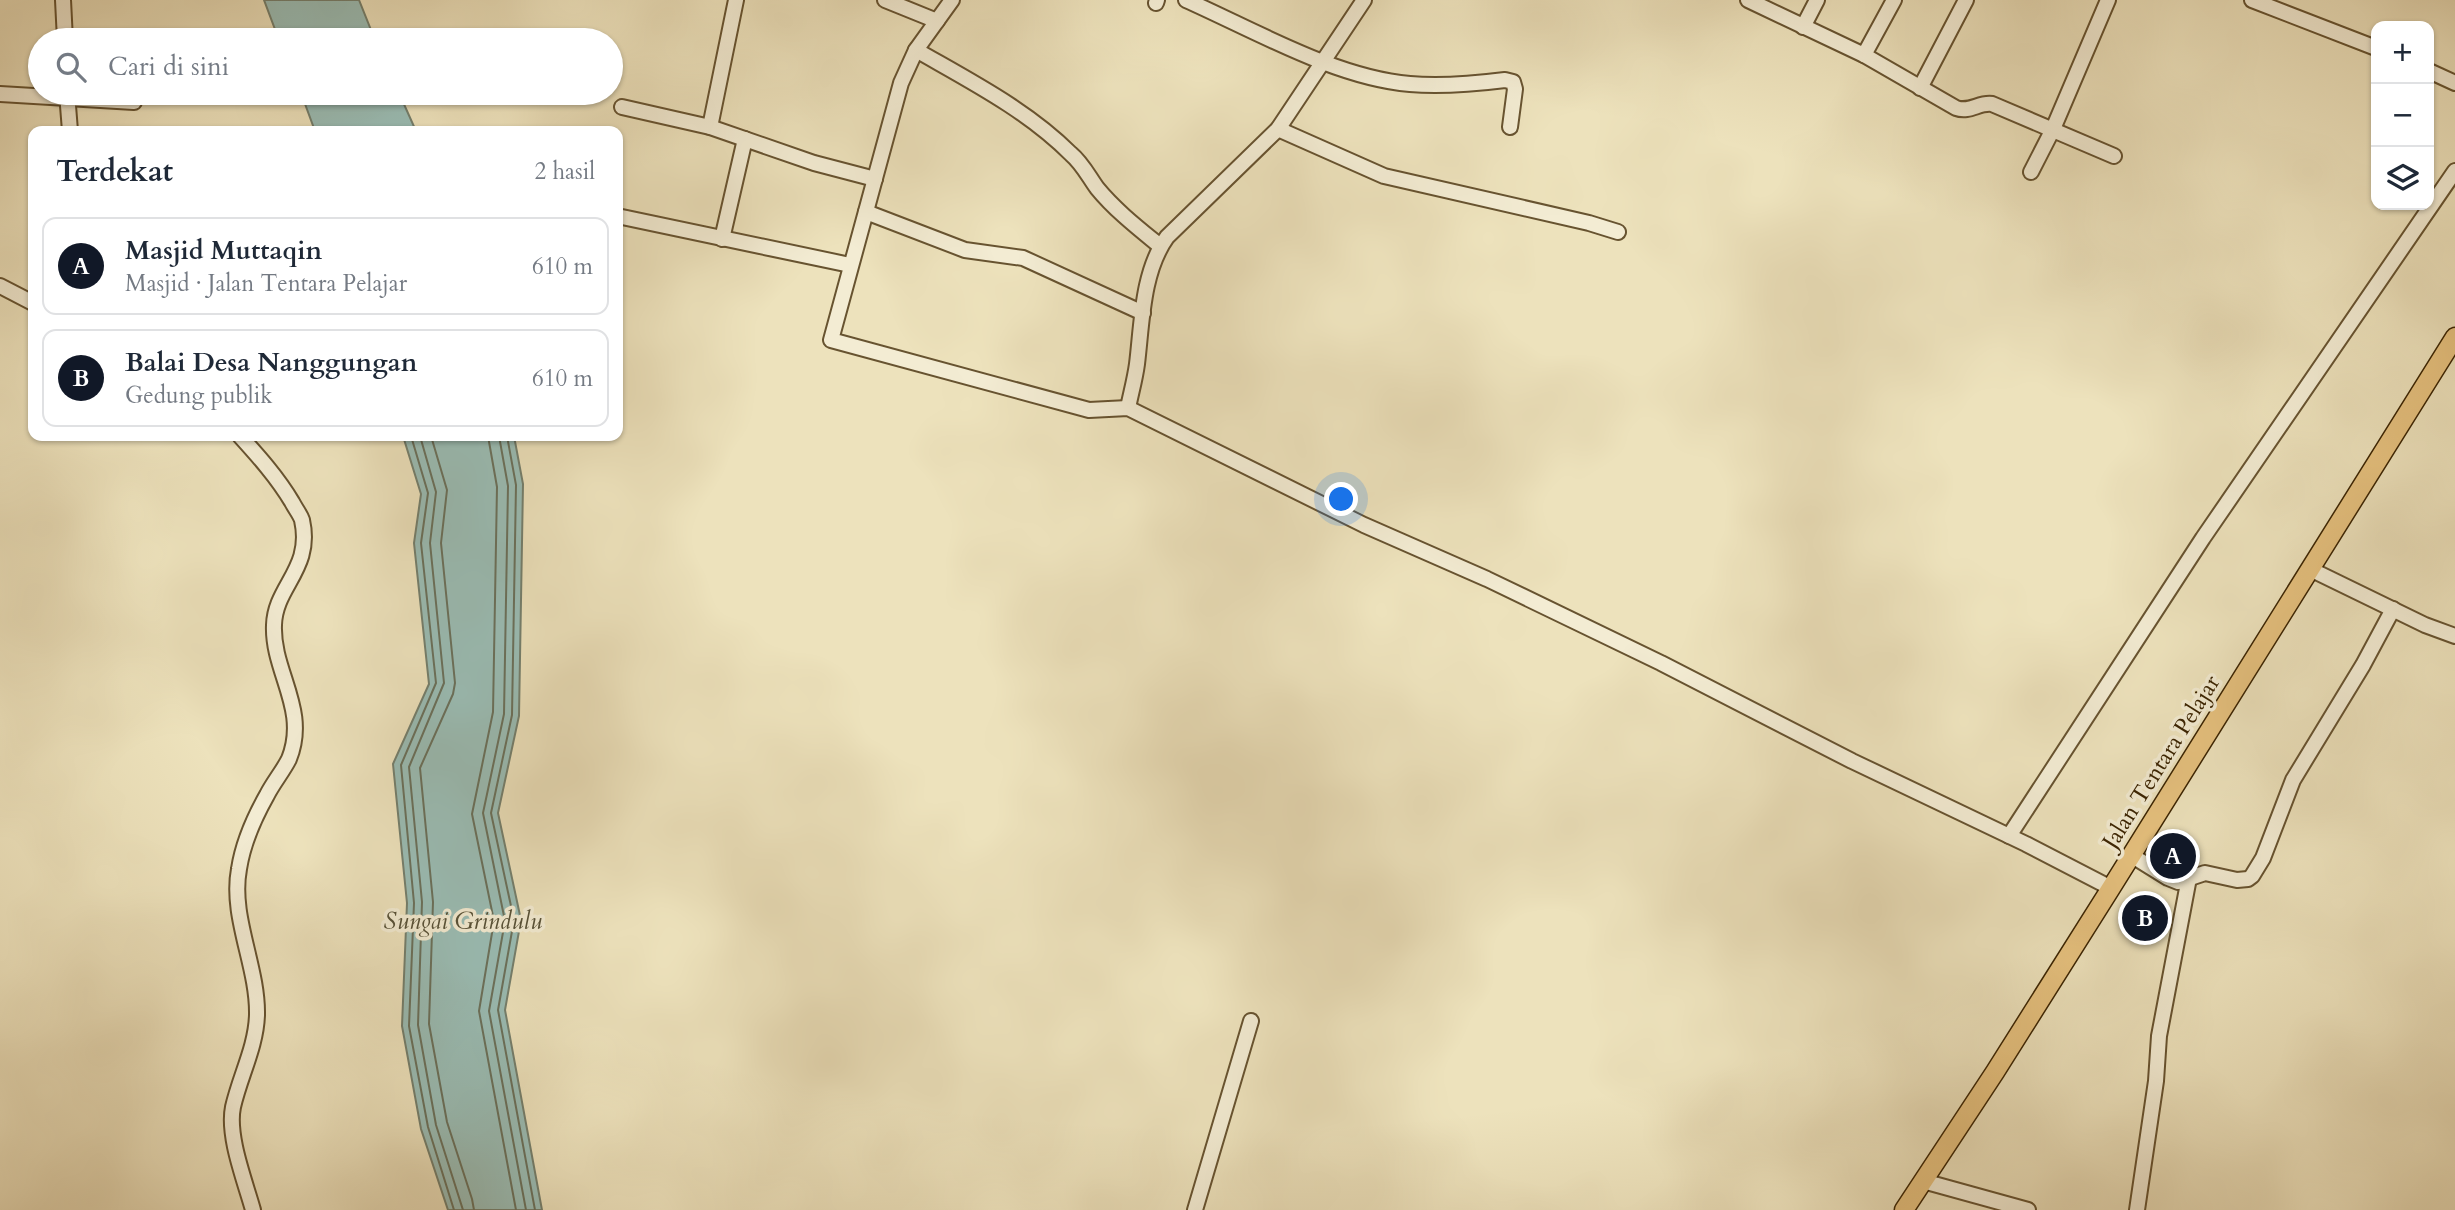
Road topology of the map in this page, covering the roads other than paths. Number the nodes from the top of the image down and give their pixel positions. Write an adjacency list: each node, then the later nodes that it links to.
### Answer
1 (63, 0): 15 (street)
2 (736, 0): 28 (street)
3 (885, 0): 13 (street)
4 (952, 0): 13 (street)
5 (1186, 0): 19 (street)
6 (1364, 0): 19 (street)
7 (1748, 0): 14 (street)
8 (1817, 0): 14 (street)
9 (1894, 0): 18 (street)
10 (1966, 0): 22 (street)
11 (2108, 0): 31 (street)
12 (2252, 0): 16 (street)
13 (937, 21): 17 (street)
14 (1803, 27): 18 (street)
15 (64, 28)
16 (2371, 46)
17 (915, 50): 36 (street); 41 (street)
18 (1864, 55): 22 (street)
19 (1324, 62): 29 (street); 30 (street)
20 (2434, 73): 21 (street)
21 (2455, 83)
22 (1920, 88): 31 (street)
23 (0, 94): 24 (street)
24 (28, 94)
25 (68, 105): 27 (street)
26 (622, 107): 28 (street)
27 (70, 126)
28 (710, 127): 32 (street)
29 (1510, 127)
30 (1278, 129): 39 (street); 41 (street)
31 (2053, 129): 33 (street); 34 (street)
32 (745, 139): 36 (street); 40 (street)
33 (2113, 156)
34 (2031, 172)
35 (2455, 172): 52 (street)
36 (875, 179): 37 (street)
37 (866, 212): 42 (street); 45 (street)
38 (623, 216): 40 (street)
39 (1618, 232)
40 (722, 239): 42 (street)
41 (1160, 246): 45 (street)
42 (850, 265): 47 (street)
43 (0, 286): 44 (street)
44 (28, 300)
45 (1143, 313): 47 (street)
46 (2455, 337): 49 (main road, Jalan Tentara Pelajar)
47 (1128, 408): 52 (street)
48 (244, 441): 58 (street)
49 (2312, 570): 50 (street); 53 (main road, Jalan Tentara Pelajar)
50 (2393, 609): 51 (street); 54 (street)
51 (2455, 636)
52 (2009, 836): 55 (street)
53 (2131, 855): 54 (street); 55 (main road, Jalan Tentara Pelajar)
54 (2189, 878): 62 (street)
55 (2111, 888): 57 (main road, Jalan Tentara Pelajar)
56 (1251, 1021): 59 (street)
57 (1923, 1181): 60 (main road, Jalan Tentara Pelajar); 61 (street)
58 (253, 1210)
59 (1195, 1210)
60 (1904, 1210)
61 (2028, 1210)
62 (2137, 1210)

